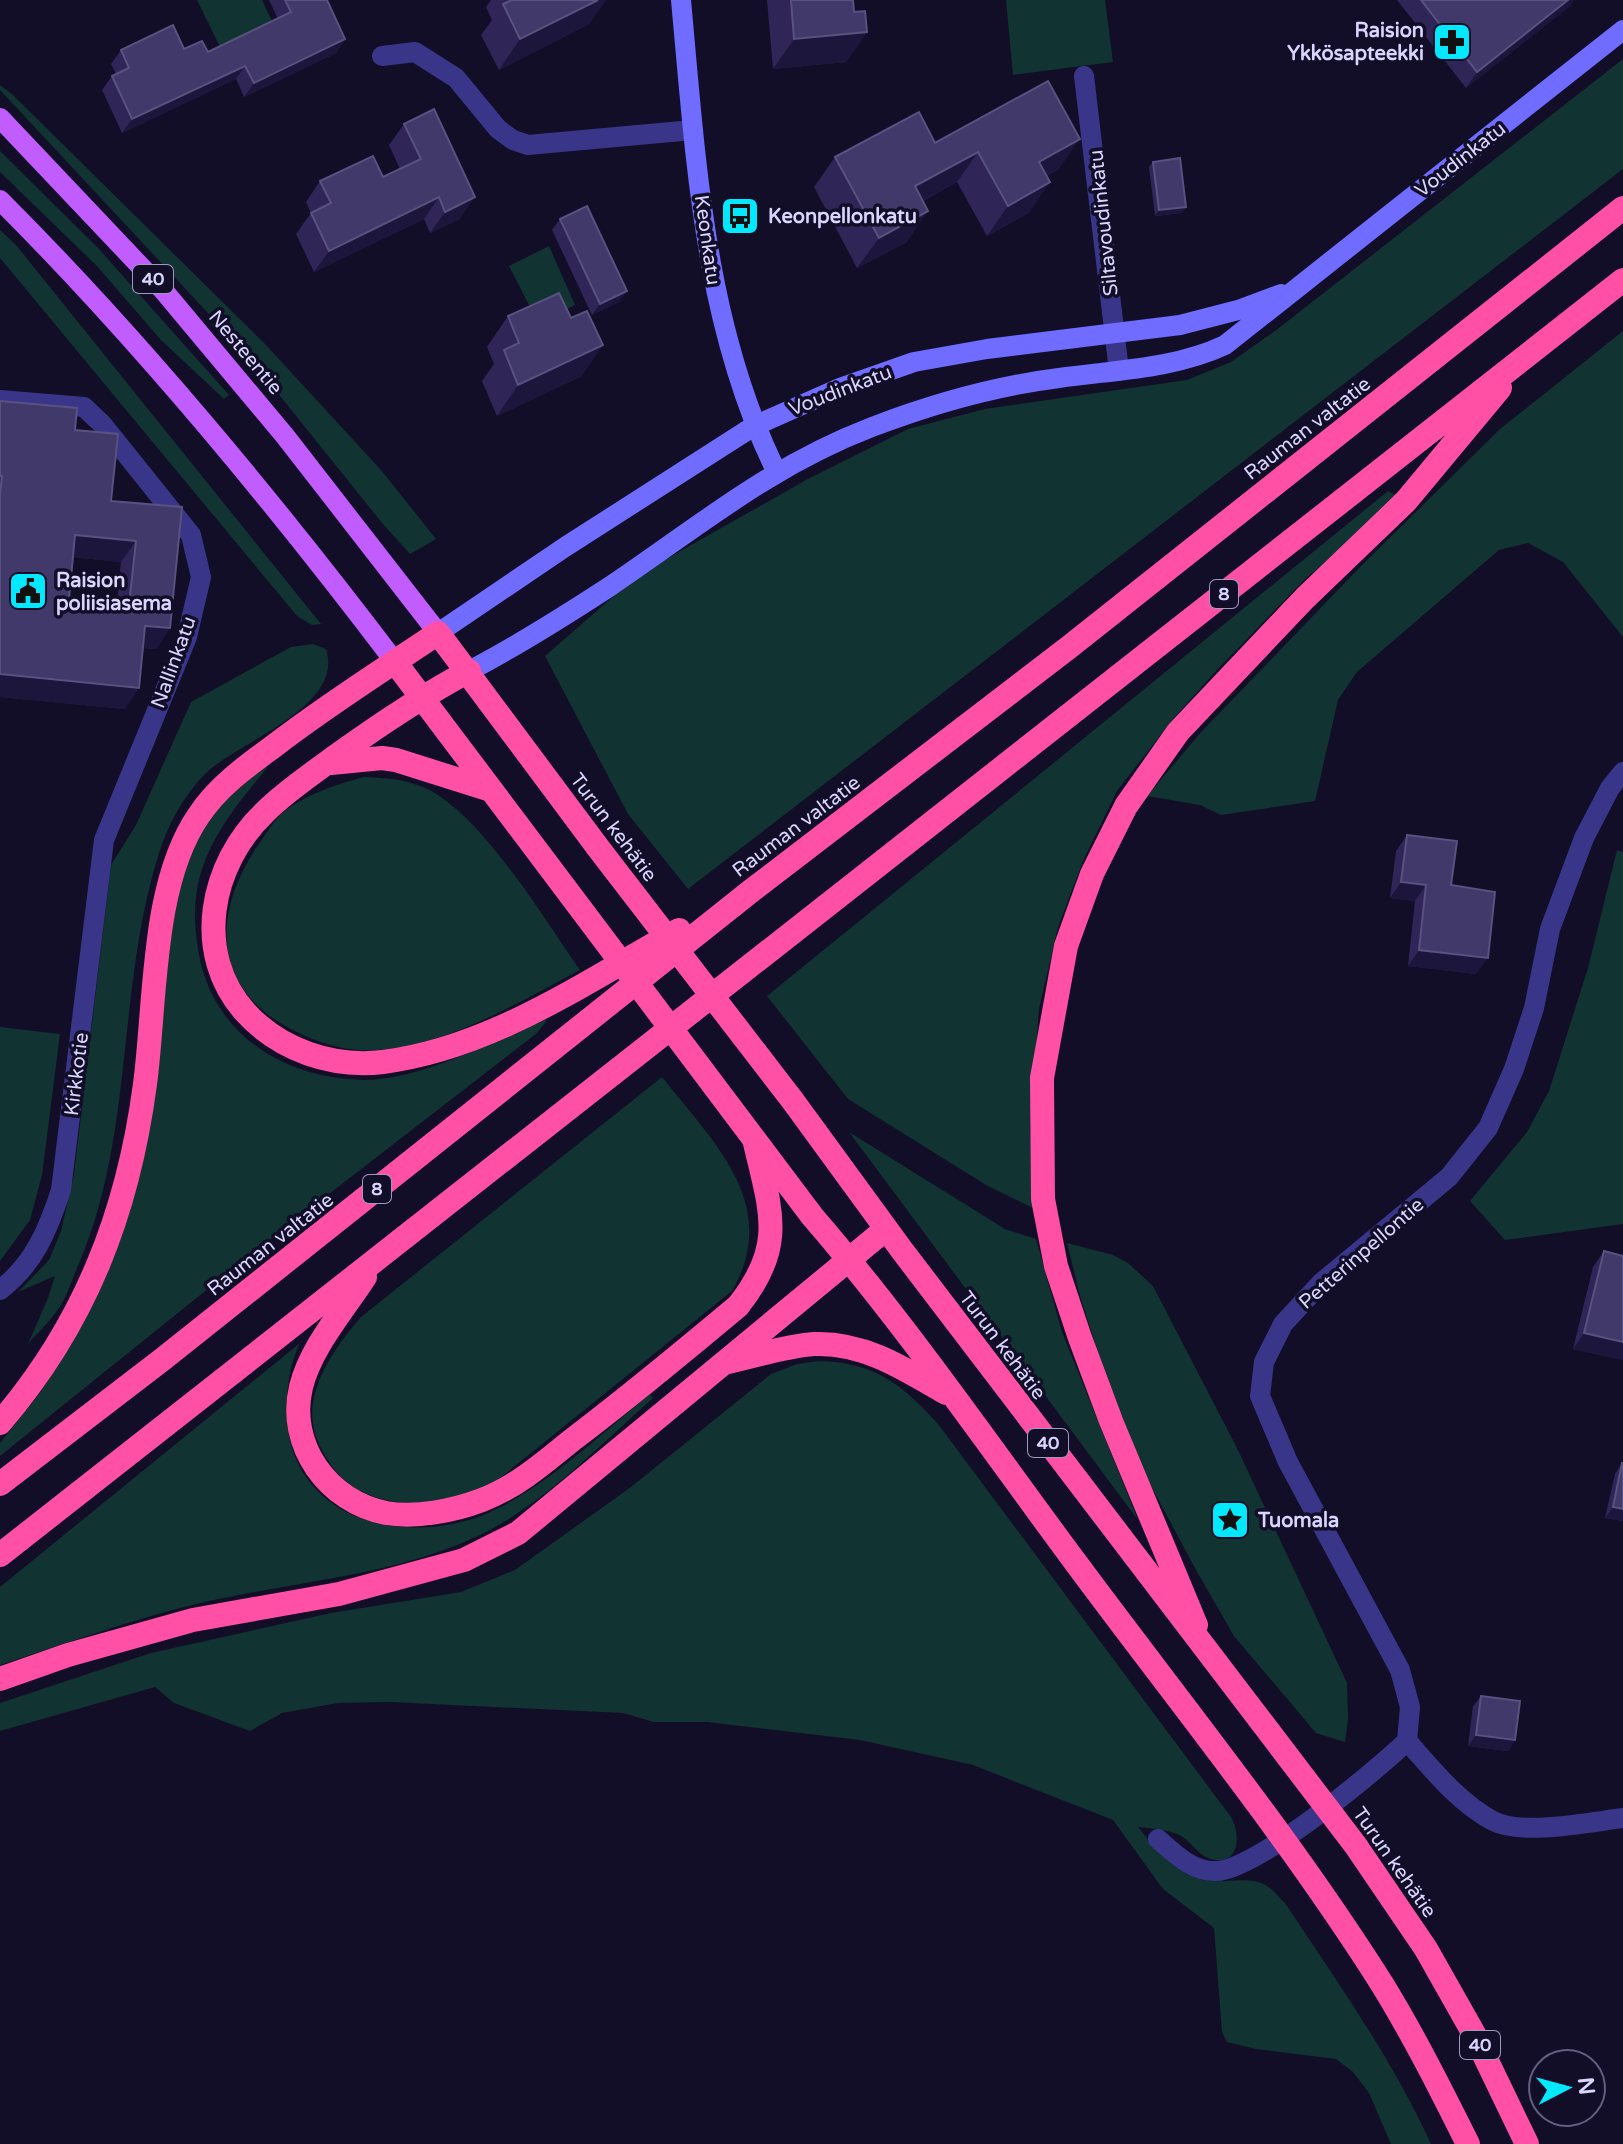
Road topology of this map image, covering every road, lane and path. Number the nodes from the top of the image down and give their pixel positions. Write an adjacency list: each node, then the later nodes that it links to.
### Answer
1 (681, 0): 6 (main road, Keonkatu)
2 (1623, 30): 10 (main road, Voudinkatu)
3 (382, 56): 6 (street)
4 (1084, 76): 11 (street, Siltavoudinkatu)
5 (0, 118): 17 (main road, Nesteentie / 40)
6 (693, 130): 15 (main road, Keonkatu)
7 (0, 200): 18 (main road, 40)
8 (1623, 208): 25 (highway, Rauman valtatie / 8)
9 (1623, 280): 12 (highway, 8)
10 (1297, 288): 11 (main road, Voudinkatu); 13 (main road, Voudinkatu)
11 (1116, 334): 13 (street, Siltavoudinkatu); 15 (main road, Voudinkatu)
12 (1532, 351): 28 (highway, 8); 36 (highway)
13 (1119, 371): 16 (main road, Voudinkatu)
14 (0, 400): 24 (street, Nallinkatu)
15 (754, 426): 16 (main road, Keonkatu); 17 (main road, Voudinkatu)
16 (776, 471): 19 (main road, Voudinkatu)
17 (438, 633): 18 (highway); 19 (highway, Turun kehätie / 40)
18 (395, 662): 20 (highway, 40); 33 (highway)
19 (469, 671): 20 (highway); 27 (highway, Turun kehätie / 40)
20 (421, 697): 21 (highway); 23 (highway, 40)
21 (326, 763): 23 (highway); 25 (highway)
22 (1623, 772): 38 (street, Petterinpellontie)
23 (491, 790): 26 (highway, 40)
24 (104, 840): 30 (street, Kirkkotie)
25 (751, 891): 34 (highway, Rauman valtatie / 8)
26 (752, 1133): 28 (highway); 29 (highway, 40)
27 (886, 1229): 29 (highway); 36 (highway, Turun kehätie / 40)
28 (377, 1258): 35 (highway, 8)
29 (850, 1259): 31 (highway); 32 (highway, 40)
30 (0, 1290)
31 (725, 1362): 32 (highway); 37 (highway)
32 (955, 1398): 42 (highway, 40)
33 (0, 1423)
34 (0, 1484)
35 (0, 1555)
36 (1209, 1656): 39 (highway, Turun kehätie / 40)
37 (0, 1679)
38 (1407, 1741): 39 (street); 40 (street)
39 (1326, 1807): 42 (street); 44 (highway, Turun kehätie / 40)
40 (1623, 1818)
41 (1158, 1839): 42 (street)
42 (1283, 1839): 43 (highway, 40)
43 (1468, 2144)
44 (1527, 2144)

